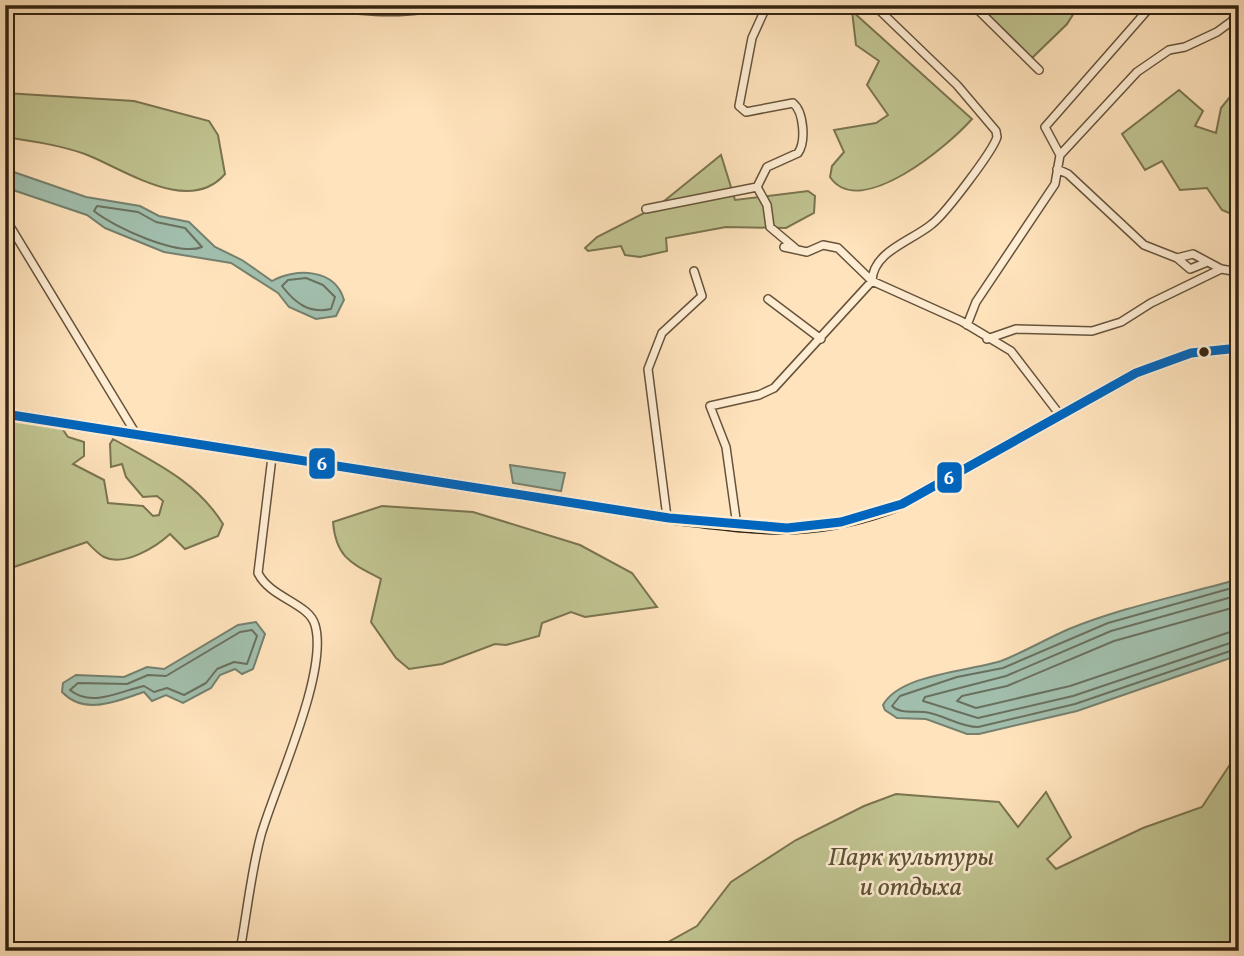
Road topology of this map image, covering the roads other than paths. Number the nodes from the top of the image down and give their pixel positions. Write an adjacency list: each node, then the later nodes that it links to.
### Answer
1 (306, 5): 7 (street)
2 (440, 5): 7 (street)
3 (767, 5): 12 (street)
4 (874, 5): 22 (street)
5 (973, 5): 9 (street)
6 (1152, 5): 10 (street)
7 (399, 7)
8 (1239, 10): 10 (street)
9 (1039, 70)
10 (1060, 155): 11 (street)
11 (1057, 169): 17 (street); 24 (street)
12 (757, 187): 13 (street); 16 (street)
13 (646, 209)
14 (5, 218): 30 (street)
15 (784, 247): 16 (street)
16 (796, 250): 22 (street)
17 (1177, 258): 18 (street); 18 (street)
18 (1205, 263): 19 (street)
19 (1221, 270): 21 (street); 26 (street)
20 (694, 271): 32 (street)
21 (1239, 272)
22 (872, 281): 24 (street); 25 (street)
23 (768, 299): 25 (street)
24 (967, 325): 26 (street)
25 (821, 339): 33 (street)
26 (987, 339): 29 (street)
27 (1239, 348): 29 (main road)
28 (5, 414): 30 (main road)
29 (1060, 415): 33 (main road)
30 (136, 434): 31 (main road)
31 (272, 457): 32 (main road); 34 (street)
32 (667, 517): 33 (main road)
33 (737, 526)
34 (240, 951)

